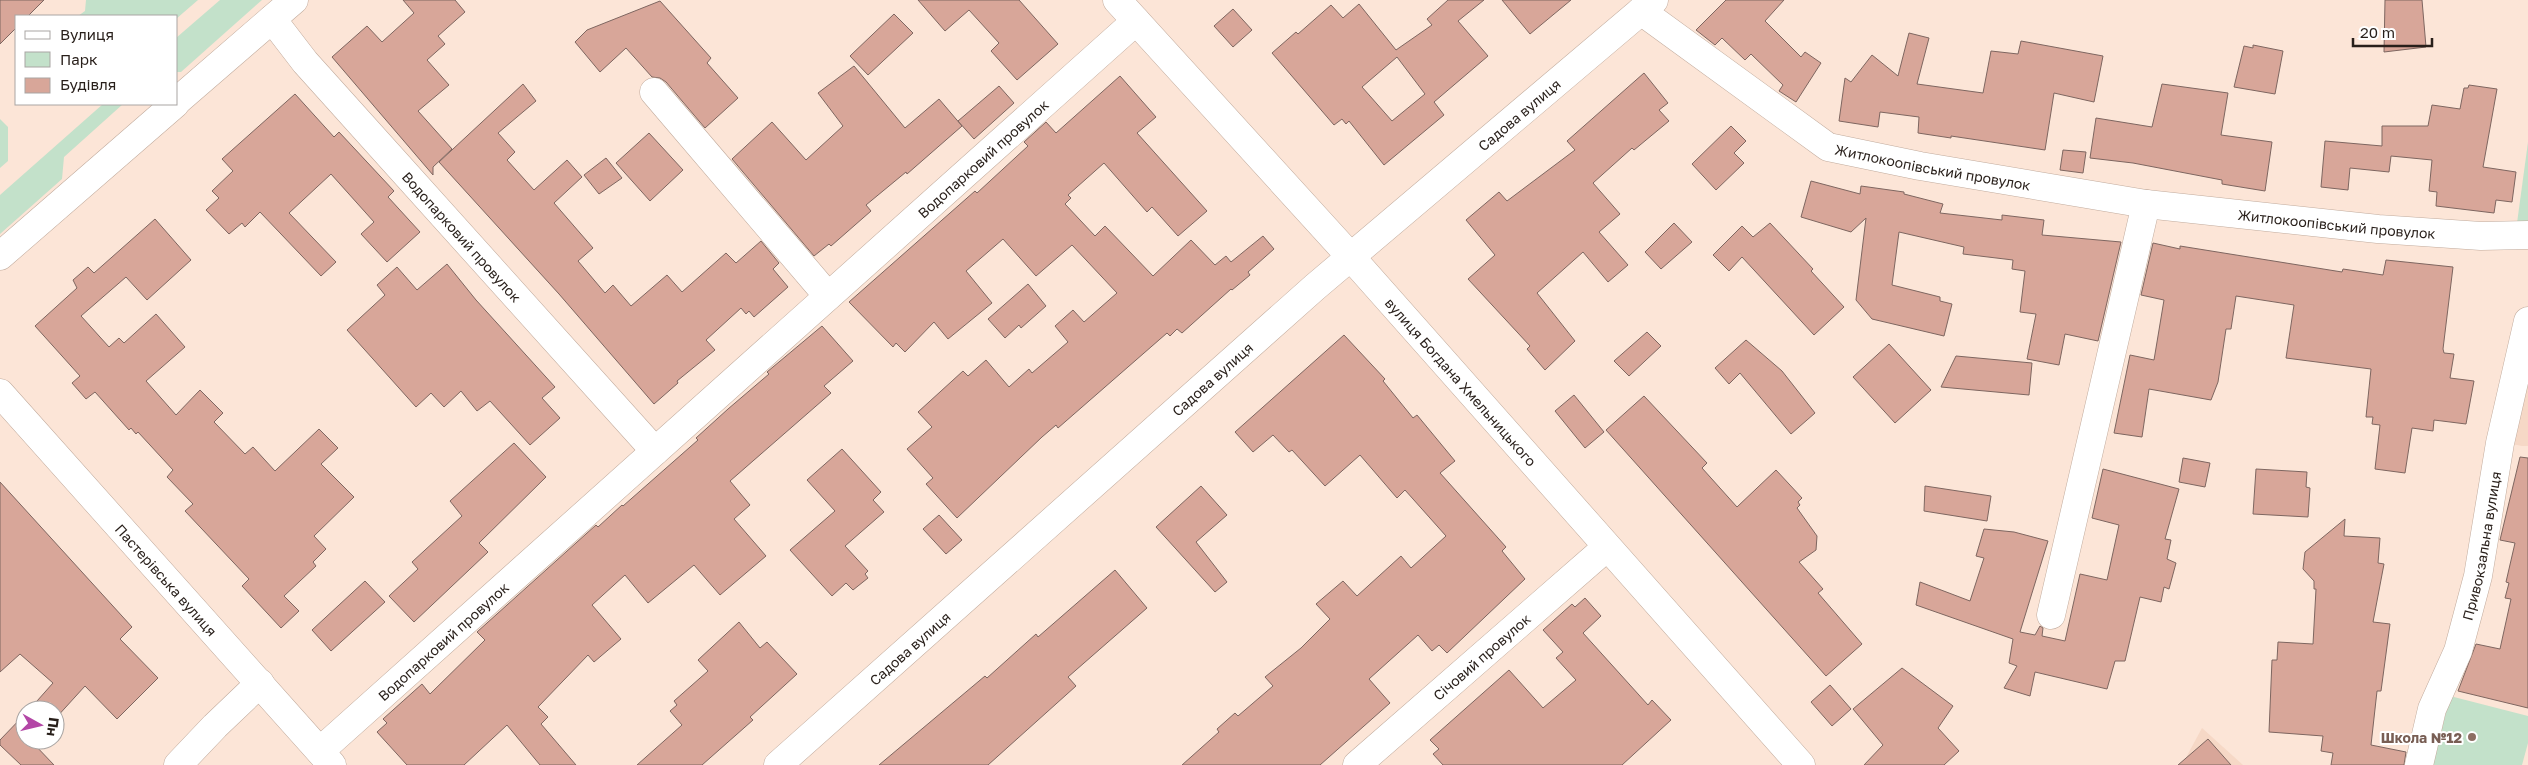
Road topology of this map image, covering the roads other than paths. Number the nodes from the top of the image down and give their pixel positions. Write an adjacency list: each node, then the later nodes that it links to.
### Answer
1 (294, 0): 4 (street)
2 (1117, 0): 5 (street, вулиця Богдана Хмельницького)
3 (1647, 6): 9 (street, Житлокоопівський провулок); 12 (street, Садова вулиця)
4 (272, 19): 7 (street); 16 (street, Водопарковий провулок)
5 (1136, 21): 12 (street, вулиця Богдана Хмельницького); 13 (street, Водопарковий провулок)
6 (654, 92): 13 (street)
7 (178, 101)
8 (174, 105): 11 (street)
9 (2146, 204): 10 (street, Житлокоопівський провулок); 18 (street)
10 (2528, 235)
11 (0, 256)
12 (1350, 256): 17 (street, вулиця Богдана Хмельницького); 22 (street, Садова вулиця)
13 (828, 296): 16 (street, Водопарковий провулок)
14 (2528, 322): 25 (street, Привокзальна вулиця)
15 (0, 393): 19 (street, Пастерівська вулиця)
16 (655, 451): 20 (street, Водопарковий провулок)
17 (1606, 547): 23 (street, Січовий провулок); 24 (street, вулиця Богдана Хмельницького)
18 (2051, 615)
19 (260, 683): 20 (street, Пастерівська вулиця); 21 (street)
20 (326, 758)
21 (178, 765)
22 (778, 765)
23 (1357, 765)
24 (1801, 765)
25 (2419, 765)

